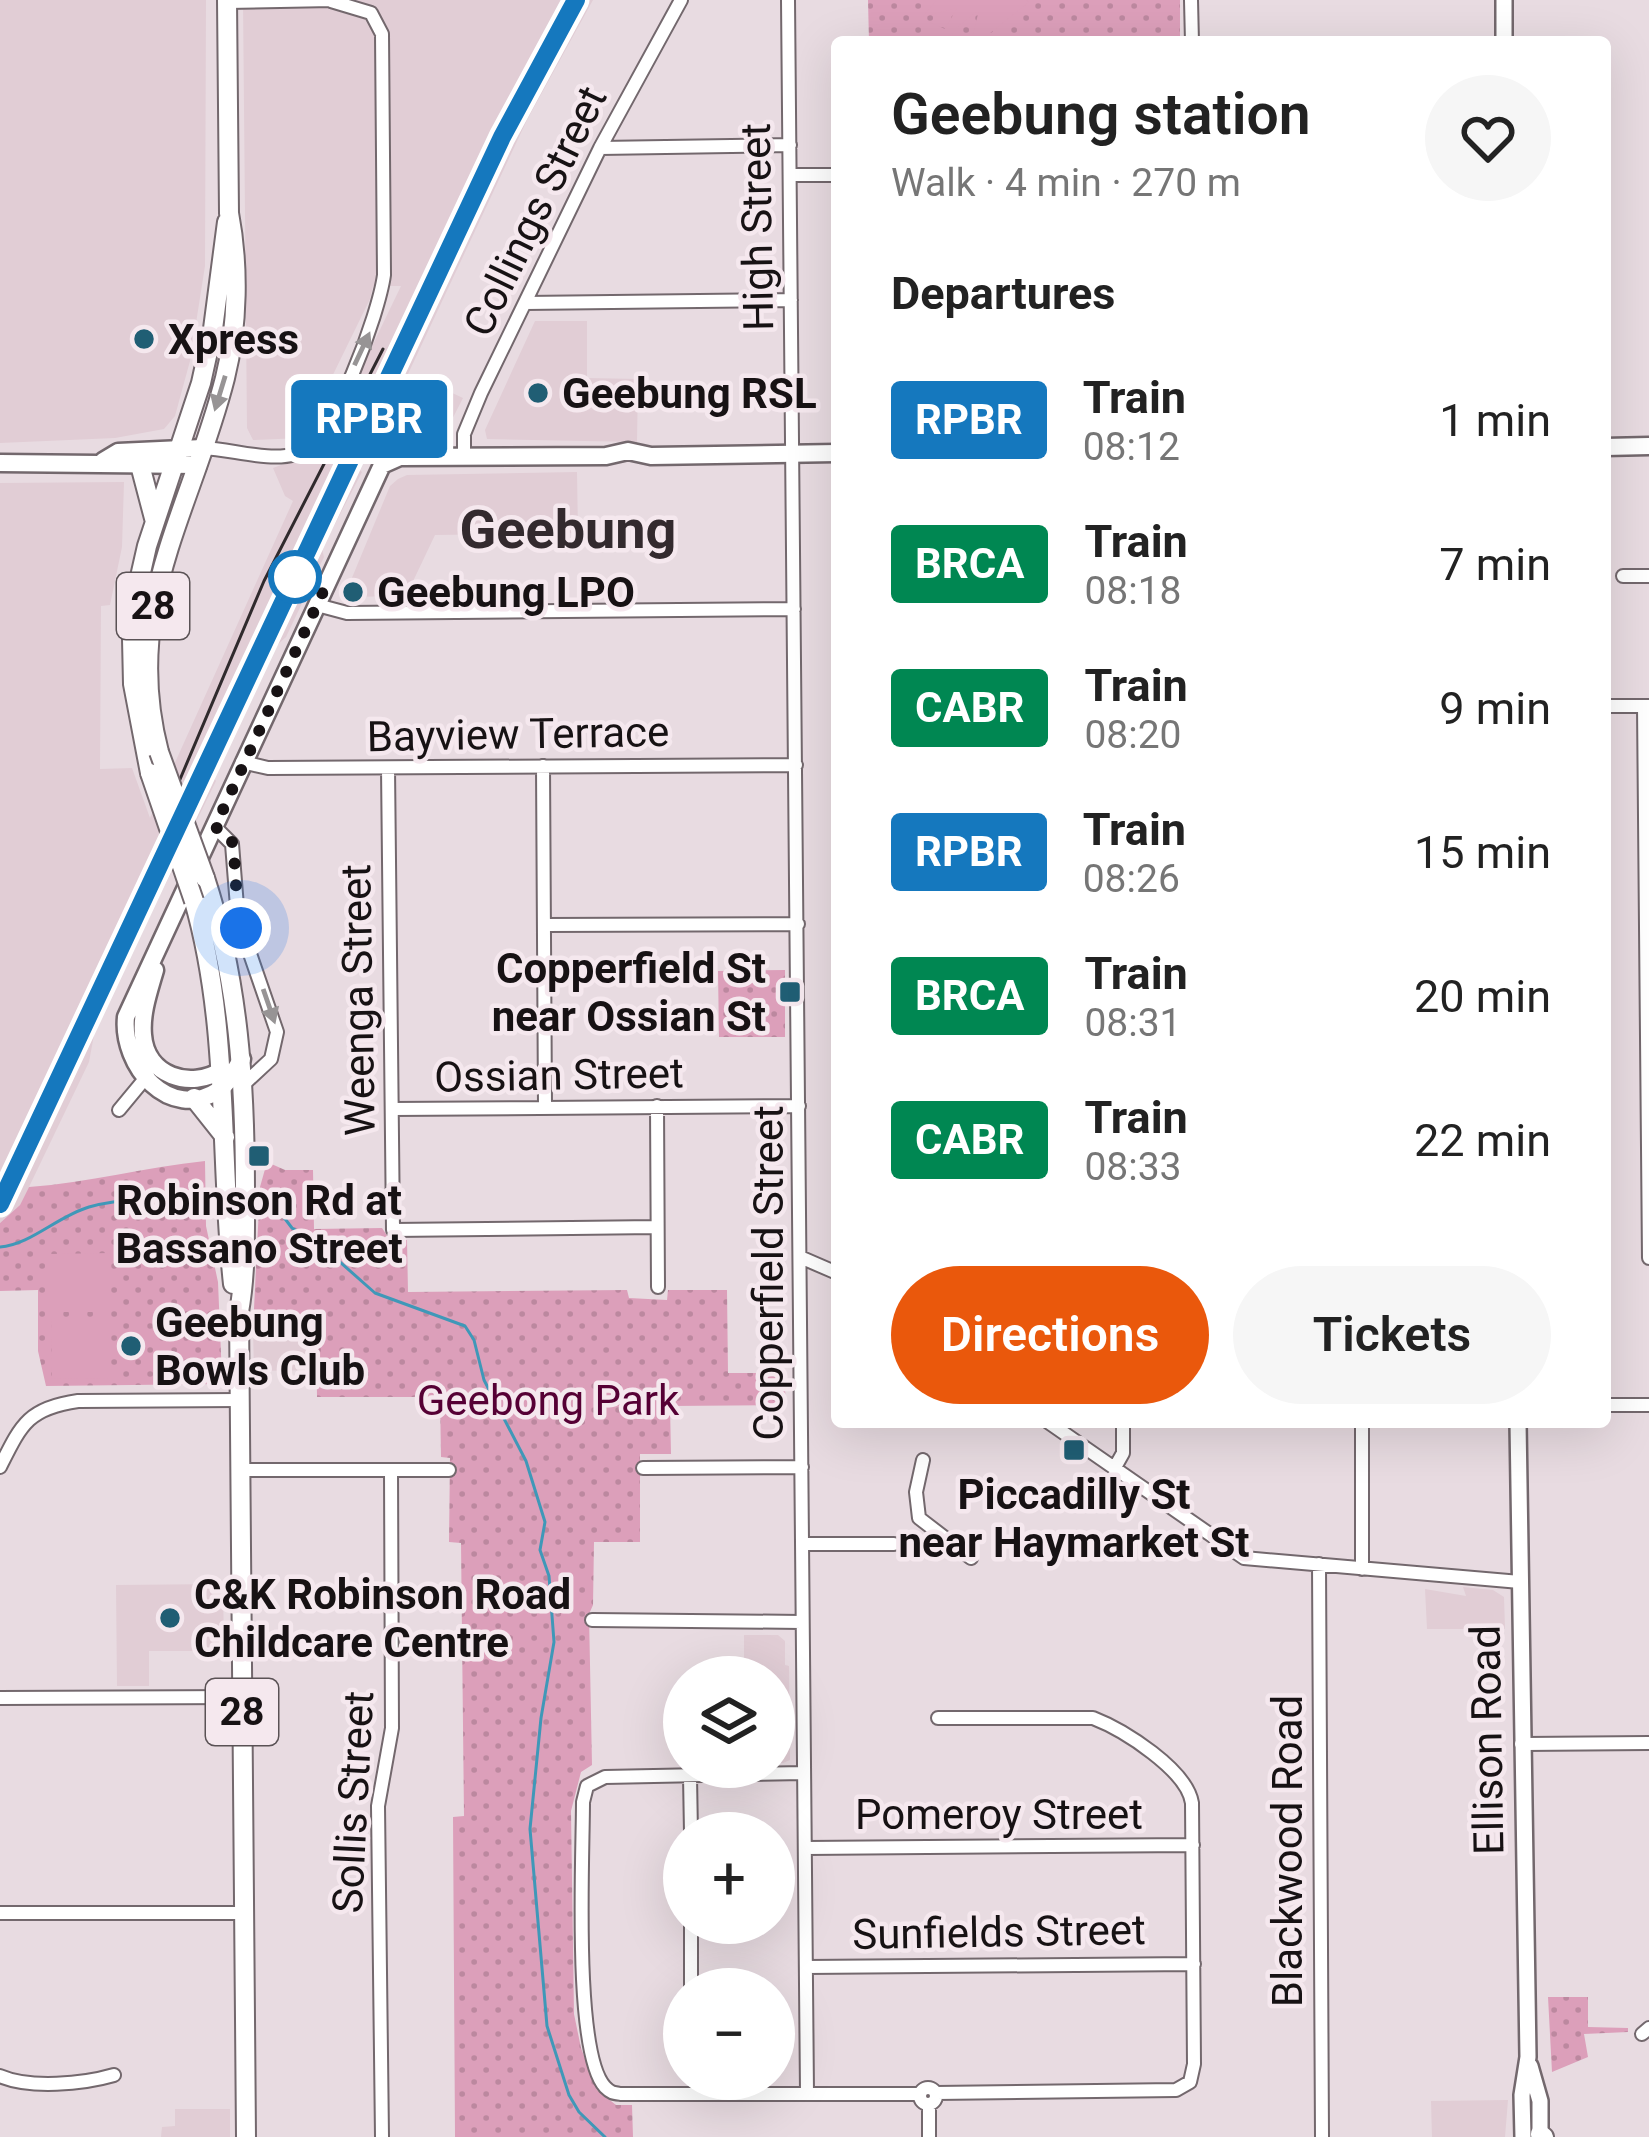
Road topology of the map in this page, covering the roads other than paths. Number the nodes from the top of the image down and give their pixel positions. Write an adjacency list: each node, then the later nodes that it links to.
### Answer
1 (332, 0): 7 (street); 8 (street)
2 (379, 0): 8 (street)
3 (680, 0): 12 (street, Collings Street)
4 (788, 0): 11 (street, High Street)
5 (1191, 0): 9 (street)
6 (1504, 0): 10 (street)
7 (227, 1): 15 (main road, 28)
8 (371, 13): 23 (street, one-way to 8)
9 (1192, 36)
10 (1504, 36)
11 (790, 145): 12 (street); 13 (street, High Street)
12 (600, 148): 17 (street, Collings Street)
13 (790, 175): 14 (street); 16 (street, High Street)
14 (831, 175)
15 (230, 213): 22 (main road, 28); 23 (main road, 28, one-way to 23)
16 (791, 300): 17 (street); 20 (street, High Street)
17 (526, 303): 24 (street, Collings Street)
18 (1611, 446): 19 (main road)
19 (1649, 446)
20 (793, 453): 21 (main road); 24 (main road); 32 (street, Copperfield Street)
21 (831, 453)
22 (177, 456): 23 (main road); 25 (main road); 27 (main road); 28 (main road, 28)
23 (201, 456): 43 (main road, 28, bridge)
24 (464, 457): 31 (main road)
25 (102, 462): 26 (main road); 27 (main road)
26 (0, 463)
27 (140, 464): 28 (main road)
28 (155, 522): 45 (main road, 28, bridge)
29 (1623, 576): 30 (street)
30 (1649, 576)
31 (317, 605): 32 (street); 35 (main road)
32 (794, 609): 36 (street, Copperfield Street)
33 (1611, 706): 34 (street)
34 (1647, 706): 42 (street)
35 (242, 762): 38 (street, Bayview Terrace); 39 (main road)
36 (796, 765): 37 (street, Bayview Terrace); 40 (street, Copperfield Street)
37 (543, 766): 38 (street, Bayview Terrace); 41 (street)
38 (388, 768): 51 (street, Weenga Street)
39 (215, 827): 44 (main road); 46 (street, one-way to 46)
40 (798, 924): 41 (street); 49 (street, Copperfield Street)
41 (544, 925): 50 (street)
42 (1648, 1042): 56 (street)
43 (242, 1058): 45 (main road); 46 (main road, 28)
44 (151, 1072): 45 (main road); 47 (main road); 52 (street)
45 (222, 1079): 47 (main road); 53 (main road, 28)
46 (244, 1084): 59 (main road, 28)
47 (194, 1097): 53 (main road)
48 (657, 1106): 49 (street, Ossian Street); 50 (street, Ossian Street); 54 (street)
49 (799, 1106): 55 (street, Copperfield Street)
50 (545, 1107): 51 (street, Ossian Street)
51 (392, 1109): 54 (street, Weenga Street)
52 (119, 1110)
53 (225, 1137): 59 (main road, 28)
54 (656, 1227): 58 (street)
55 (800, 1257): 57 (street); 69 (street, Copperfield Street)
56 (1649, 1258)
57 (831, 1270)
58 (658, 1287)
59 (238, 1312): 60 (main road, 28)
60 (240, 1400): 68 (street); 73 (main road, 28)
61 (1649, 1405): 62 (street)
62 (1611, 1406)
63 (1056, 1428): 72 (street)
64 (1123, 1428): 72 (street)
65 (1362, 1428): 79 (street)
66 (1517, 1428): 80 (street, Ellison Road)
67 (923, 1460): 77 (street)
68 (0, 1467)
69 (802, 1467): 70 (street); 75 (street, Copperfield Street)
70 (644, 1468)
71 (449, 1469): 74 (street)
72 (1114, 1469): 78 (street)
73 (240, 1470): 74 (street); 83 (main road, 28)
74 (391, 1470): 105 (street, Sollis Street)
75 (802, 1544): 76 (street); 82 (street, Copperfield Street)
76 (894, 1544)
77 (971, 1558)
78 (1319, 1564): 79 (street); 107 (street, Blackwood Road)
79 (1362, 1568): 80 (street)
80 (1520, 1582): 87 (street, Ellison Road)
81 (592, 1620): 82 (street)
82 (802, 1622): 89 (street, Copperfield Street)
83 (242, 1697): 84 (street); 94 (main road, 28)
84 (0, 1698)
85 (938, 1718): 91 (street)
86 (1649, 1743): 87 (street)
87 (1521, 1744): 103 (street, Ellison Road)
88 (795, 1773): 89 (street)
89 (803, 1773): 92 (street, Copperfield Street)
90 (663, 1776): 99 (street)
91 (1193, 1845): 92 (street, Pomeroy Street); 95 (street)
92 (806, 1848): 96 (street, Copperfield Street)
93 (0, 1913): 94 (street)
94 (244, 1913): 104 (main road, 28)
95 (1194, 1964): 96 (street, Sunfields Street); 102 (street)
96 (806, 1967): 101 (street, Copperfield Street)
97 (114, 2075): 98 (street)
98 (0, 2077)
99 (663, 2089)
100 (795, 2092): 101 (street)
101 (807, 2093): 102 (street)
102 (928, 2097): 106 (street)
103 (1537, 2136)
104 (245, 2137)
105 (382, 2137)
106 (929, 2137)
107 (1322, 2137)

